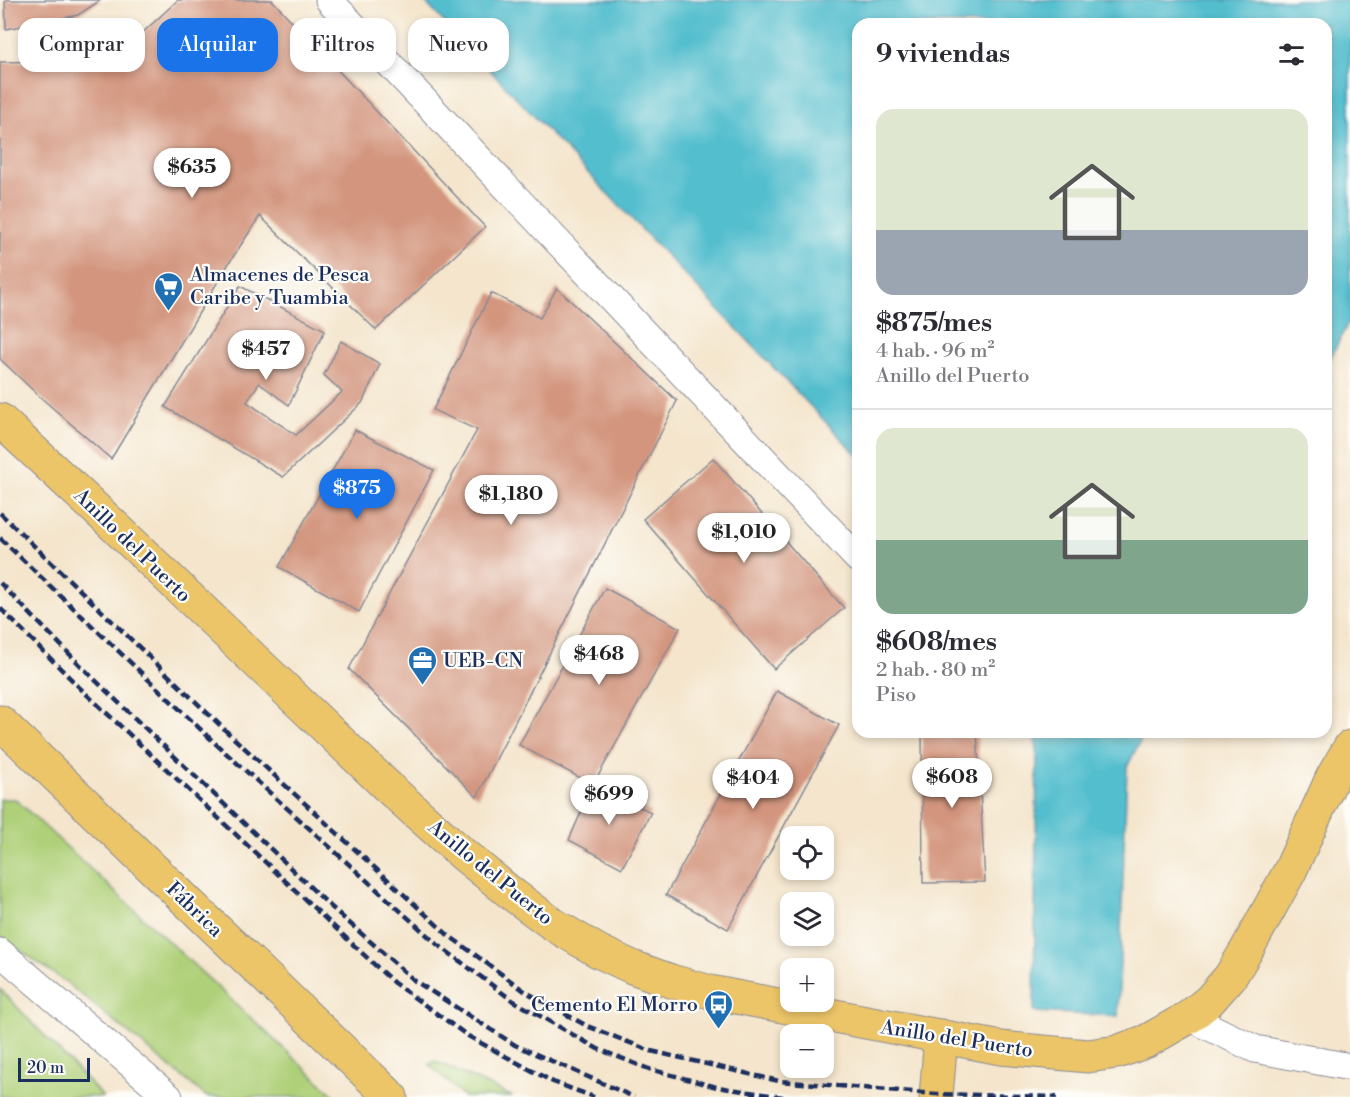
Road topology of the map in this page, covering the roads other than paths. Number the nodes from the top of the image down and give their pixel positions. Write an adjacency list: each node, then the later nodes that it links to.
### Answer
1 (329, 0): 3 (lane)
2 (0, 420): 8 (main road, Anillo del Puerto)
3 (852, 553)
4 (0, 722): 11 (main road, Fábrica)
5 (1350, 747): 7 (main road, Anillo del Puerto)
6 (0, 952): 10 (lane)
7 (1189, 1017): 8 (main road, Anillo del Puerto); 9 (lane)
8 (941, 1036): 12 (main road)
9 (1350, 1066)
10 (170, 1097)
11 (391, 1097)
12 (936, 1097)

